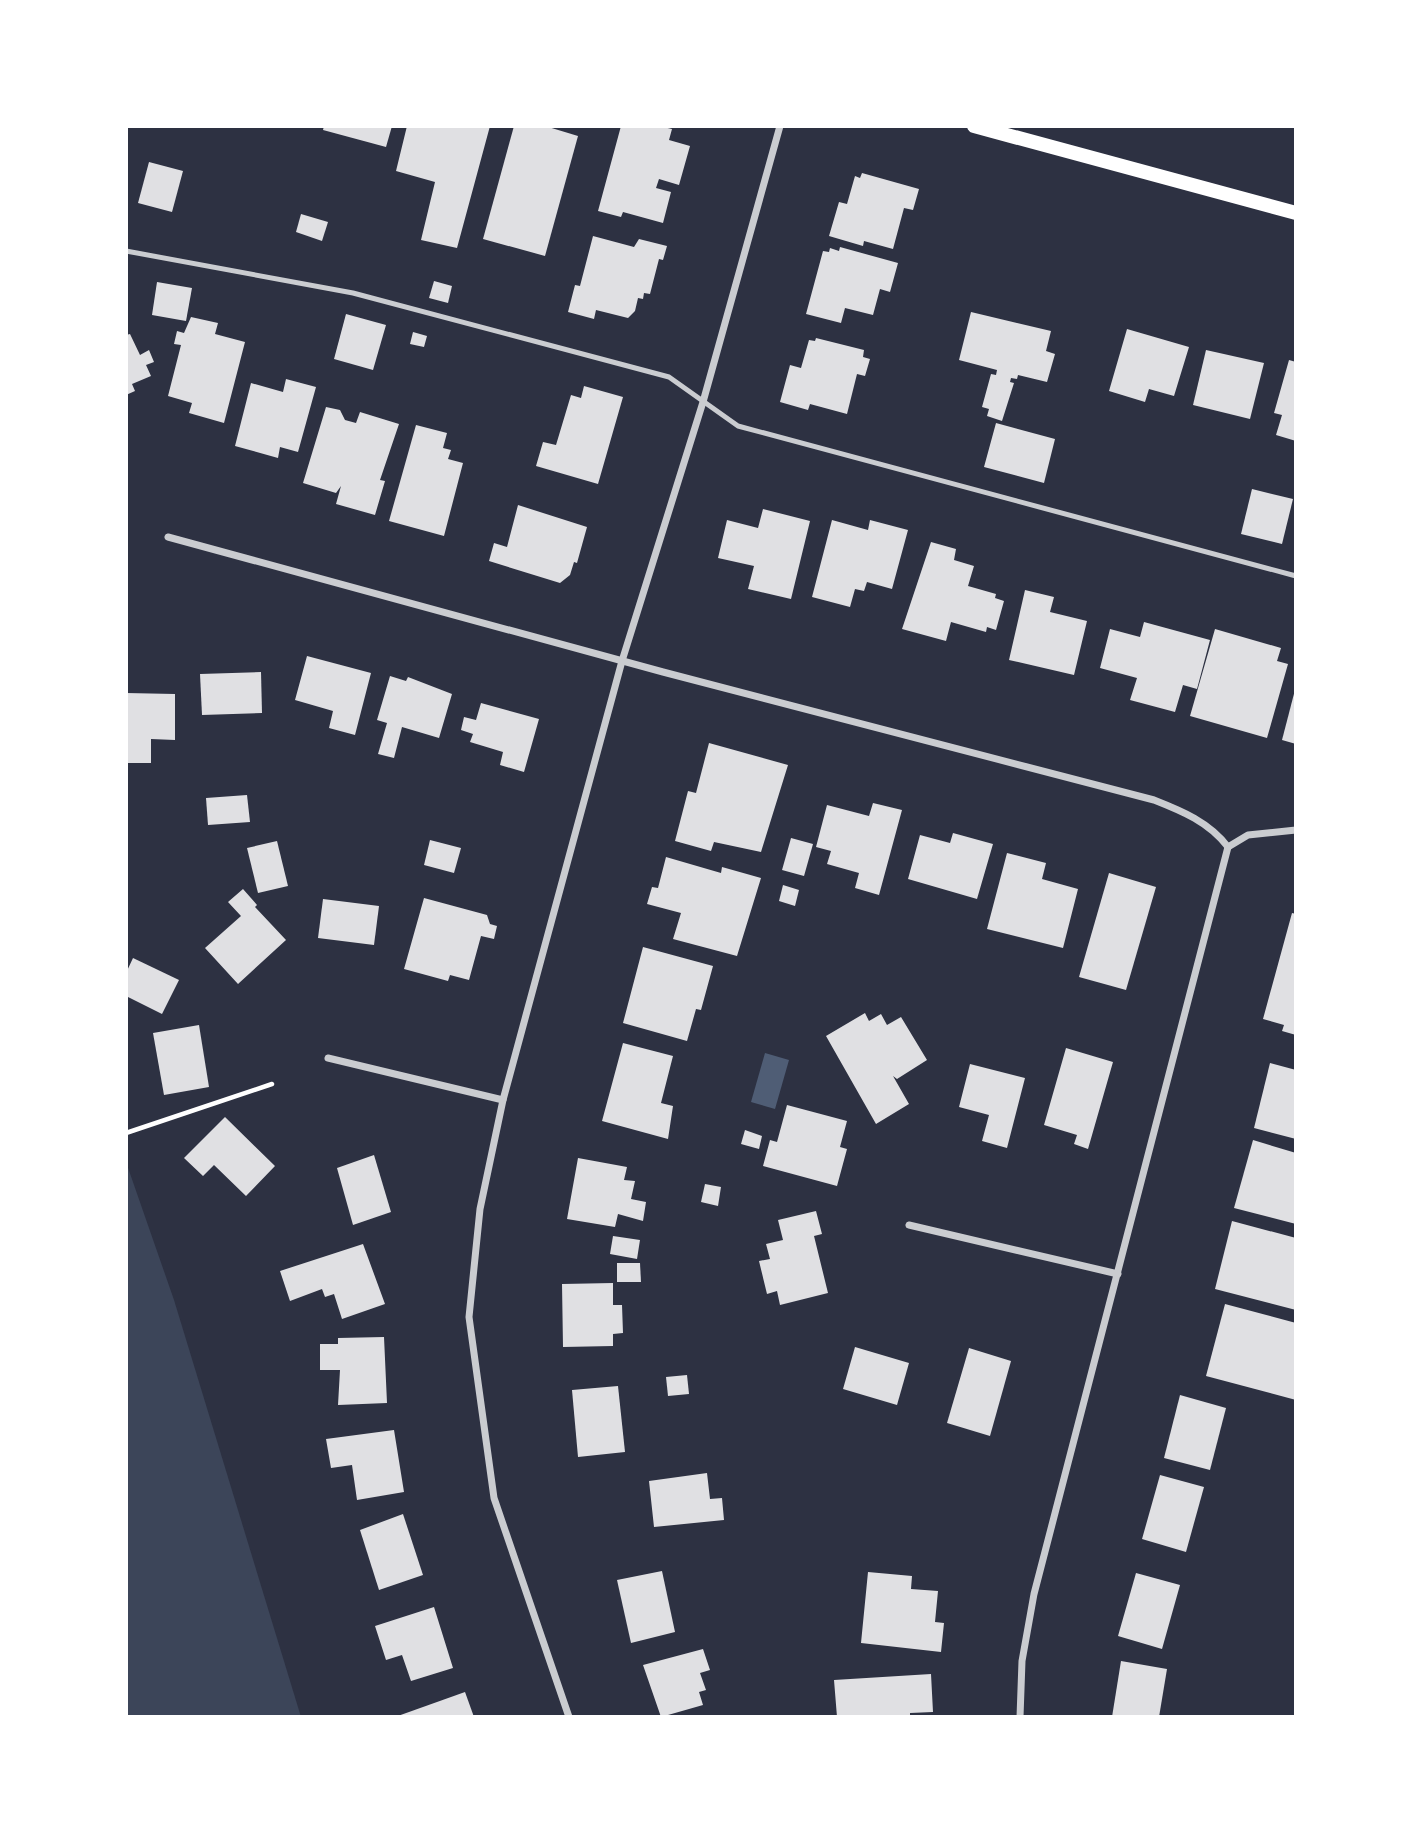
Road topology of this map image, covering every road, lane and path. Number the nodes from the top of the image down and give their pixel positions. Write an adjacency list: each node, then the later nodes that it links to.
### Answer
1 (780, 126): 5 (street)
2 (974, 126): 3 (main road)
3 (1296, 213)
4 (126, 251): 5 (lane)
5 (703, 402): 7 (lane); 8 (street)
6 (168, 537): 8 (street)
7 (1296, 576)
8 (622, 660): 10 (street); 13 (street)
9 (1296, 830): 10 (street)
10 (1228, 847): 16 (street)
11 (328, 1058): 13 (street)
12 (272, 1084): 14 (path)
13 (503, 1100): 17 (street)
14 (126, 1133)
15 (909, 1225): 16 (street)
16 (1118, 1274): 18 (street)
17 (569, 1717)
18 (1020, 1717)

